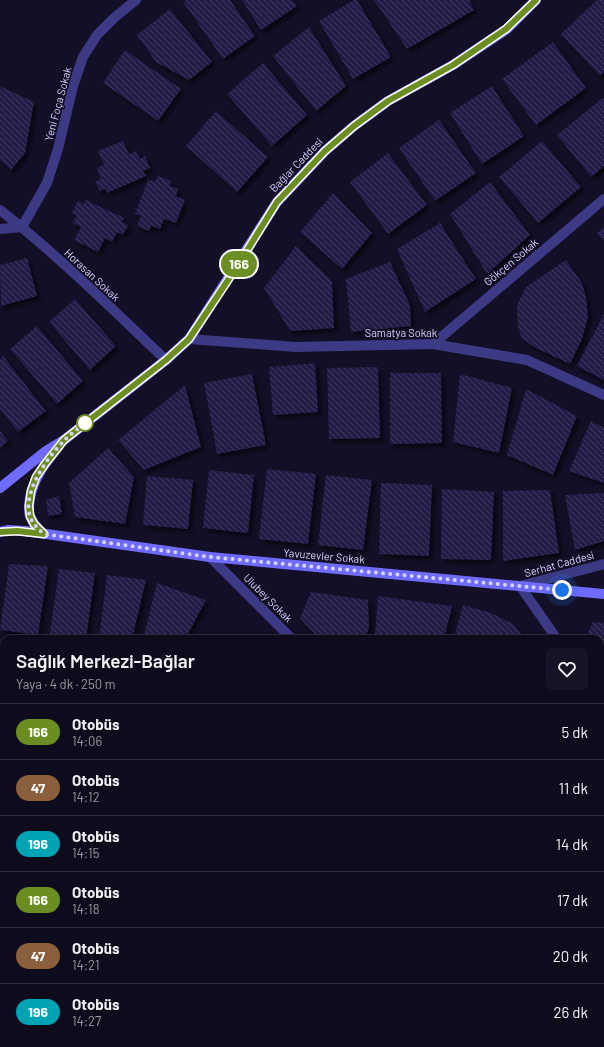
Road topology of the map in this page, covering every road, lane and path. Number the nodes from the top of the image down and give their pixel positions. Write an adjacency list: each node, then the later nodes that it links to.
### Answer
1 (136, 0): 5 (street, Yeni Foça Sokak)
2 (536, 0): 7 (main road, Bağlar Caddesi)
3 (604, 198): 8 (street, Gökçen Sokak)
4 (0, 210): 5 (street, Horasan Sokak)
5 (22, 227): 6 (street); 9 (street, Horasan Sokak)
6 (0, 229)
7 (189, 339): 8 (street, Samatya Sokak); 9 (main road, Bağlar Caddesi)
8 (433, 344): 10 (street, Samatya Sokak)
9 (166, 360): 11 (main road, Bağlar Caddesi)
10 (604, 395)
11 (64, 440): 12 (main road, Bağlar Caddesi); 14 (main road, Bağlar Caddesi)
12 (0, 488)
13 (0, 532): 14 (main road)
14 (44, 534): 15 (main road, Yavuzevler Sokak)
15 (210, 557): 17 (main road, Yavuzevler Sokak); 19 (street, Ulubey Sokak)
16 (604, 564): 17 (street, Serhat Caddesi)
17 (520, 586): 18 (main road, Yavuzevler Sokak); 20 (street)
18 (604, 594)
19 (288, 635)
20 (553, 635)

